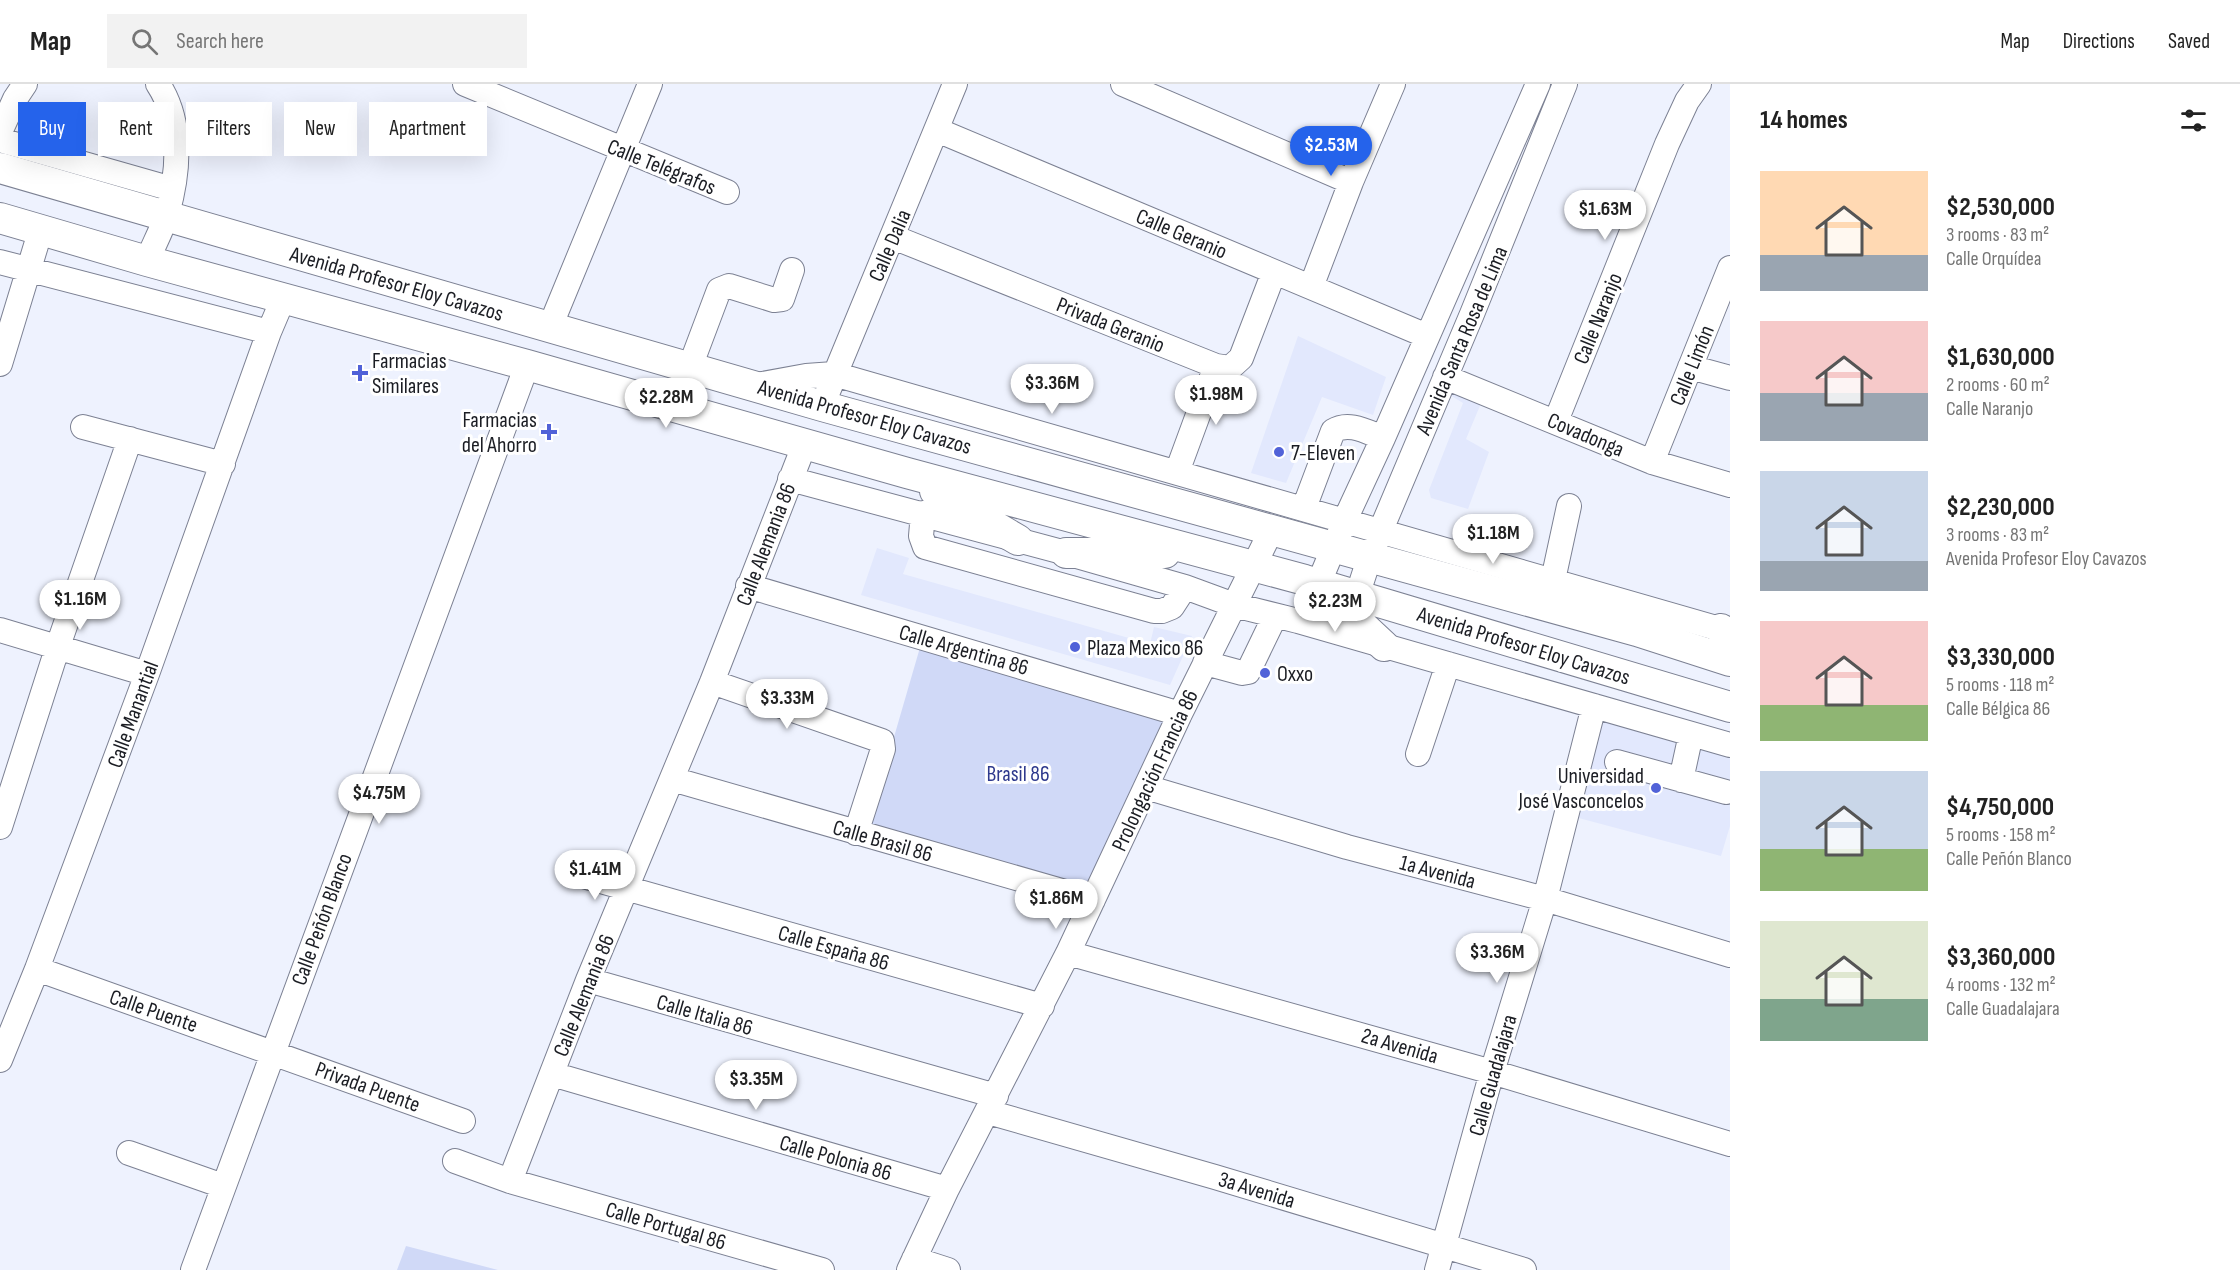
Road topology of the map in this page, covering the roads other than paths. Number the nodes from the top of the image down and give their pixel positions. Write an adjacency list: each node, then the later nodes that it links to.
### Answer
1 (26, 84): 12 (street)
2 (158, 84): 18 (street)
3 (465, 84): 14 (street, Calle Telégrafos)
4 (650, 84): 14 (street)
5 (956, 84): 11 (street, Calle Dalia)
6 (1123, 84): 16 (street)
7 (1393, 84): 16 (street)
8 (1538, 84): 32 (street, Avenida Santa Rosa de Lima)
9 (1565, 84): 39 (street, Avenida Santa Rosa de Lima)
10 (1699, 84): 43 (street, Calle Naranjo)
11 (937, 130): 21 (street, Calle Dalia); 27 (street, Calle Geranio)
12 (0, 132)
13 (0, 140): 18 (street)
14 (622, 149): 17 (street, Calle Telégrafos); 30 (street)
15 (0, 168): 18 (main road, Avenida Profesor Eloy Cavazos)
16 (1351, 182): 28 (street)
17 (727, 192)
18 (169, 202): 22 (street); 30 (main road, Avenida Profesor Eloy Cavazos)
19 (0, 218): 20 (main road, Avenida Profesor Eloy Cavazos)
20 (40, 229): 22 (main road, Avenida Profesor Eloy Cavazos); 24 (street)
21 (893, 237): 35 (street, Privada Geranio); 38 (street, Calle Dalia)
22 (147, 261): 29 (main road, Avenida Profesor Eloy Cavazos)
23 (0, 262): 24 (street)
24 (28, 270): 31 (street); 33 (street)
25 (792, 270): 36 (street)
26 (1730, 270): 37 (street, Calle Limón)
27 (1274, 272): 28 (street, Calle Geranio); 35 (street)
28 (1311, 287): 32 (street, Calle Geranio)
29 (283, 299): 31 (street, Calle Manantial); 34 (main road, Avenida Profesor Eloy Cavazos)
30 (550, 327): 36 (main road, Avenida Profesor Eloy Cavazos)
31 (269, 332): 49 (street, Calle Manantial)
32 (1427, 336): 45 (street, Avenida Santa Rosa de Lima)
33 (0, 364)
34 (527, 365): 47 (main road, Avenida Profesor Eloy Cavazos); 103 (street, Calle Peñón Blanco)
35 (1216, 366): 50 (street)
36 (690, 367): 41 (main road, Avenida Profesor Eloy Cavazos)
37 (1690, 367): 40 (street); 48 (street, Calle Limón)
38 (834, 374): 41 (street); 42 (street, Calle Dalia); 50 (street)
39 (1445, 376): 43 (street, Covadonga); 60 (street, Avenida Santa Rosa de Lima)
40 (1730, 378)
41 (756, 385): 42 (main road, Avenida Profesor Eloy Cavazos)
42 (822, 406): 57 (main road, Avenida Profesor Eloy Cavazos)
43 (1556, 421): 48 (street, Covadonga)
44 (83, 427): 46 (street)
45 (1383, 438): 55 (street); 58 (street, Avenida Santa Rosa de Lima)
46 (130, 439): 49 (street); 73 (street)
47 (806, 443): 51 (main road, Avenida Profesor Eloy Cavazos); 52 (street, Calle Alemania 86)
48 (1652, 462): 53 (street, Covadonga)
49 (223, 464): 78 (street, Calle Manantial)
50 (1177, 472): 55 (street)
51 (907, 473): 59 (main road); 61 (main road, Avenida Profesor Eloy Cavazos)
52 (790, 479): 56 (street); 66 (street, Calle Alemania 86)
53 (1730, 485)
54 (1569, 506): 64 (street)
55 (1305, 508): 58 (street)
56 (923, 513): 59 (street); 67 (street)
57 (1272, 529): 58 (main road, Avenida Profesor Eloy Cavazos); 63 (street, Prolongación Francia 86)
58 (1340, 533): 60 (main road, Avenida Profesor Eloy Cavazos); 65 (street, Avenida Santa Rosa de Lima)
59 (1018, 540): 62 (street)
60 (1376, 543): 64 (street); 68 (street, Avenida Santa Rosa de Lima); 75 (main road, Avenida Profesor Eloy Cavazos)
61 (1198, 551): 62 (main road); 63 (main road, Avenida Profesor Eloy Cavazos)
62 (1066, 553): 67 (street)
63 (1254, 566): 65 (main road, Avenida Profesor Eloy Cavazos); 69 (street, Prolongación Francia 86)
64 (1553, 580): 72 (street)
65 (1318, 585): 68 (main road, Avenida Profesor Eloy Cavazos); 74 (main road)
66 (748, 586): 79 (street, Calle Alemania 86); 82 (street, Calle Argentina 86)
67 (1185, 587): 69 (street)
68 (1357, 596): 81 (main road, Avenida Profesor Eloy Cavazos)
69 (1234, 605): 70 (street); 76 (street, Prolongación Francia 86)
70 (1275, 616): 74 (street); 76 (street)
71 (0, 630): 73 (street)
72 (1727, 632)
73 (58, 646): 78 (street); 91 (street)
74 (1384, 646): 77 (street)
75 (1730, 661)
76 (1205, 663): 82 (street, Prolongación Francia 86)
77 (1448, 664): 80 (street); 85 (street)
78 (147, 674): 99 (street, Calle Manantial)
79 (712, 682): 87 (street, Calle Alemania 86); 92 (street)
80 (1594, 706): 83 (street); 95 (street, Calle Guadalajara)
81 (1730, 707)
82 (1180, 714): 89 (street, Prolongación Francia 86)
83 (1691, 734): 84 (street); 88 (street)
84 (1730, 745)
85 (1418, 754)
86 (1617, 762): 88 (street)
87 (672, 779): 92 (street, Calle Brasil 86); 94 (street, Calle Alemania 86)
88 (1681, 780): 90 (street)
89 (1146, 787): 95 (street, 1a Avenida); 96 (street, Prolongación Francia 86)
90 (1726, 792)
91 (0, 827)
92 (856, 832): 96 (street, Calle Brasil 86)
93 (576, 874): 94 (street, Calle España 86)
94 (627, 889): 100 (street, Calle Alemania 86); 101 (street, Calle España 86)
95 (1545, 899): 98 (street, 1a Avenida); 104 (street, Calle Guadalajara)
96 (1094, 900): 97 (street, Prolongación Francia 86)
97 (1068, 953): 101 (street, Prolongación Francia 86); 104 (street, 2a Avenida)
98 (1730, 955)
99 (37, 969): 102 (street, Calle Manantial); 103 (street, Calle Puente)
100 (588, 980): 105 (street, Calle Alemania 86); 106 (street, Calle Italia 86)
101 (1042, 1005): 106 (street, Prolongación Francia 86)
102 (3, 1045)
103 (272, 1052): 107 (street, Privada Puente); 112 (street, Calle Peñón Blanco)
104 (1492, 1072): 108 (street, 2a Avenida); 114 (street, Calle Guadalajara)
105 (552, 1074): 111 (street, Calle Alemania 86); 113 (street, Calle Polonia 86)
106 (992, 1104): 113 (street, Prolongación Francia 86); 114 (street, 3a Avenida)
107 (463, 1121)
108 (1730, 1144)
109 (129, 1153): 112 (street)
110 (455, 1161): 111 (street, Calle Portugal 86)
111 (510, 1181): 117 (street, Calle Portugal 86)
112 (223, 1186): 116 (street, Calle Peñón Blanco)
113 (947, 1190): 115 (street, Prolongación Francia 86)
114 (1443, 1245): 119 (street, Calle Guadalajara); 120 (street, 3a Avenida)
115 (912, 1264): 118 (street)
116 (193, 1270)
117 (822, 1270)
118 (948, 1270)
119 (1437, 1270)
120 (1524, 1270)

